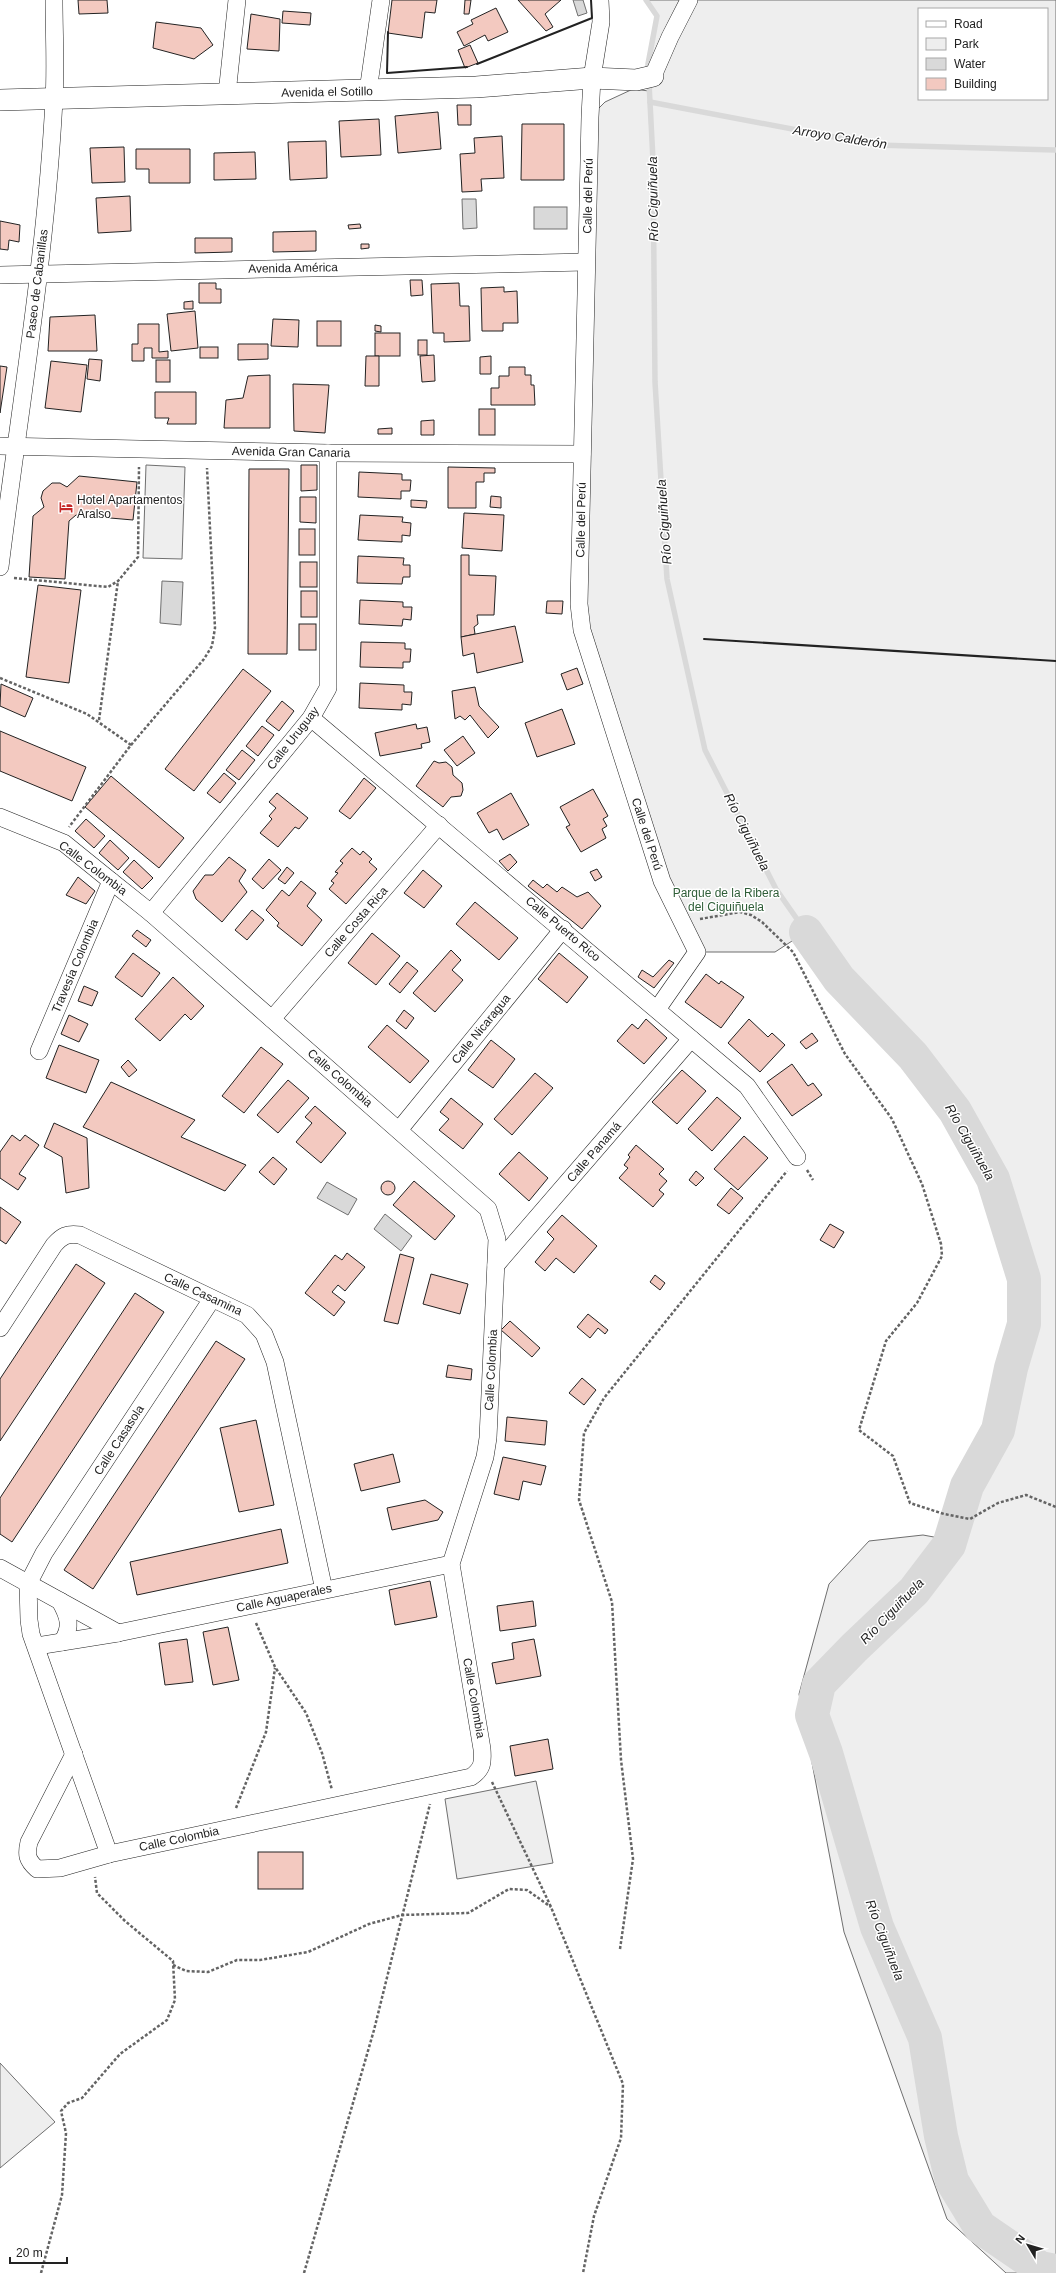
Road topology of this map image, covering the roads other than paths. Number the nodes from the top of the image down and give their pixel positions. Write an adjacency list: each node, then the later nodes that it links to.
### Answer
1 (54, 0): 10 (street, Paseo de Cabanillas)
2 (237, 0): 9 (street)
3 (381, 0): 8 (street)
4 (600, 0): 6 (street, Calle del Perú)
5 (689, 0): 7 (street)
6 (592, 78): 7 (street, Avenida el Sotillo); 8 (street, Avenida el Sotillo); 12 (street, Calle del Perú)
7 (645, 78)
8 (368, 91): 9 (street, Avenida el Sotillo)
9 (227, 94): 10 (street, Avenida el Sotillo)
10 (54, 99): 11 (street, Avenida el Sotillo); 13 (street, Paseo de Cabanillas)
11 (0, 100)
12 (586, 262): 13 (street, Avenida América); 17 (street, Calle del Perú)
13 (40, 274): 14 (street, Avenida América); 15 (street, Paseo de Cabanillas)
14 (0, 275)
15 (7, 446): 16 (street, Avenida Gran Canaria); 18 (street, Paseo de Cabanillas)
16 (328, 453): 17 (street, Avenida Gran Canaria); 19 (street, Calle Uruguay)
17 (582, 454): 25 (street, Calle del Perú)
18 (4, 572)
19 (312, 718): 21 (street, Calle Puerto Rico); 23 (street, Calle Uruguay)
20 (0, 817): 22 (street, Calle Colombia)
21 (439, 825): 24 (street, Calle Puerto Rico); 26 (street, Calle Costa Rica)
22 (111, 881): 23 (street, Calle Colombia); 28 (street, Travesía Colombia)
23 (151, 913): 26 (street, Calle Colombia)
24 (563, 929): 25 (street, Calle Puerto Rico); 29 (street, Calle Nicaragua)
25 (658, 1008): 27 (street, Calle Puerto Rico)
26 (272, 1019): 29 (street, Calle Colombia)
27 (691, 1039): 30 (street, Calle Puerto Rico); 31 (street, Calle Panamá)
28 (39, 1051)
29 (399, 1130): 31 (street, Calle Colombia)
30 (797, 1157)
31 (496, 1265): 34 (street, Calle Colombia)
32 (212, 1299): 33 (street, Calle Casamina); 36 (street, Calle Casasola); 37 (street, Calle Casamina)
33 (0, 1328)
34 (451, 1564): 37 (street, Calle Aguaperales); 43 (street, Calle Colombia)
35 (0, 1568): 36 (street)
36 (28, 1584): 38 (street); 41 (street)
37 (324, 1590): 39 (street, Calle Aguaperales)
38 (60, 1601): 39 (street); 40 (street)
39 (118, 1633): 40 (street, Calle Aguaperales)
40 (62, 1642): 41 (street, Calle Aguaperales)
41 (37, 1646): 42 (street)
42 (74, 1754): 43 (street); 43 (street, Calle Colombia)
43 (109, 1854)

